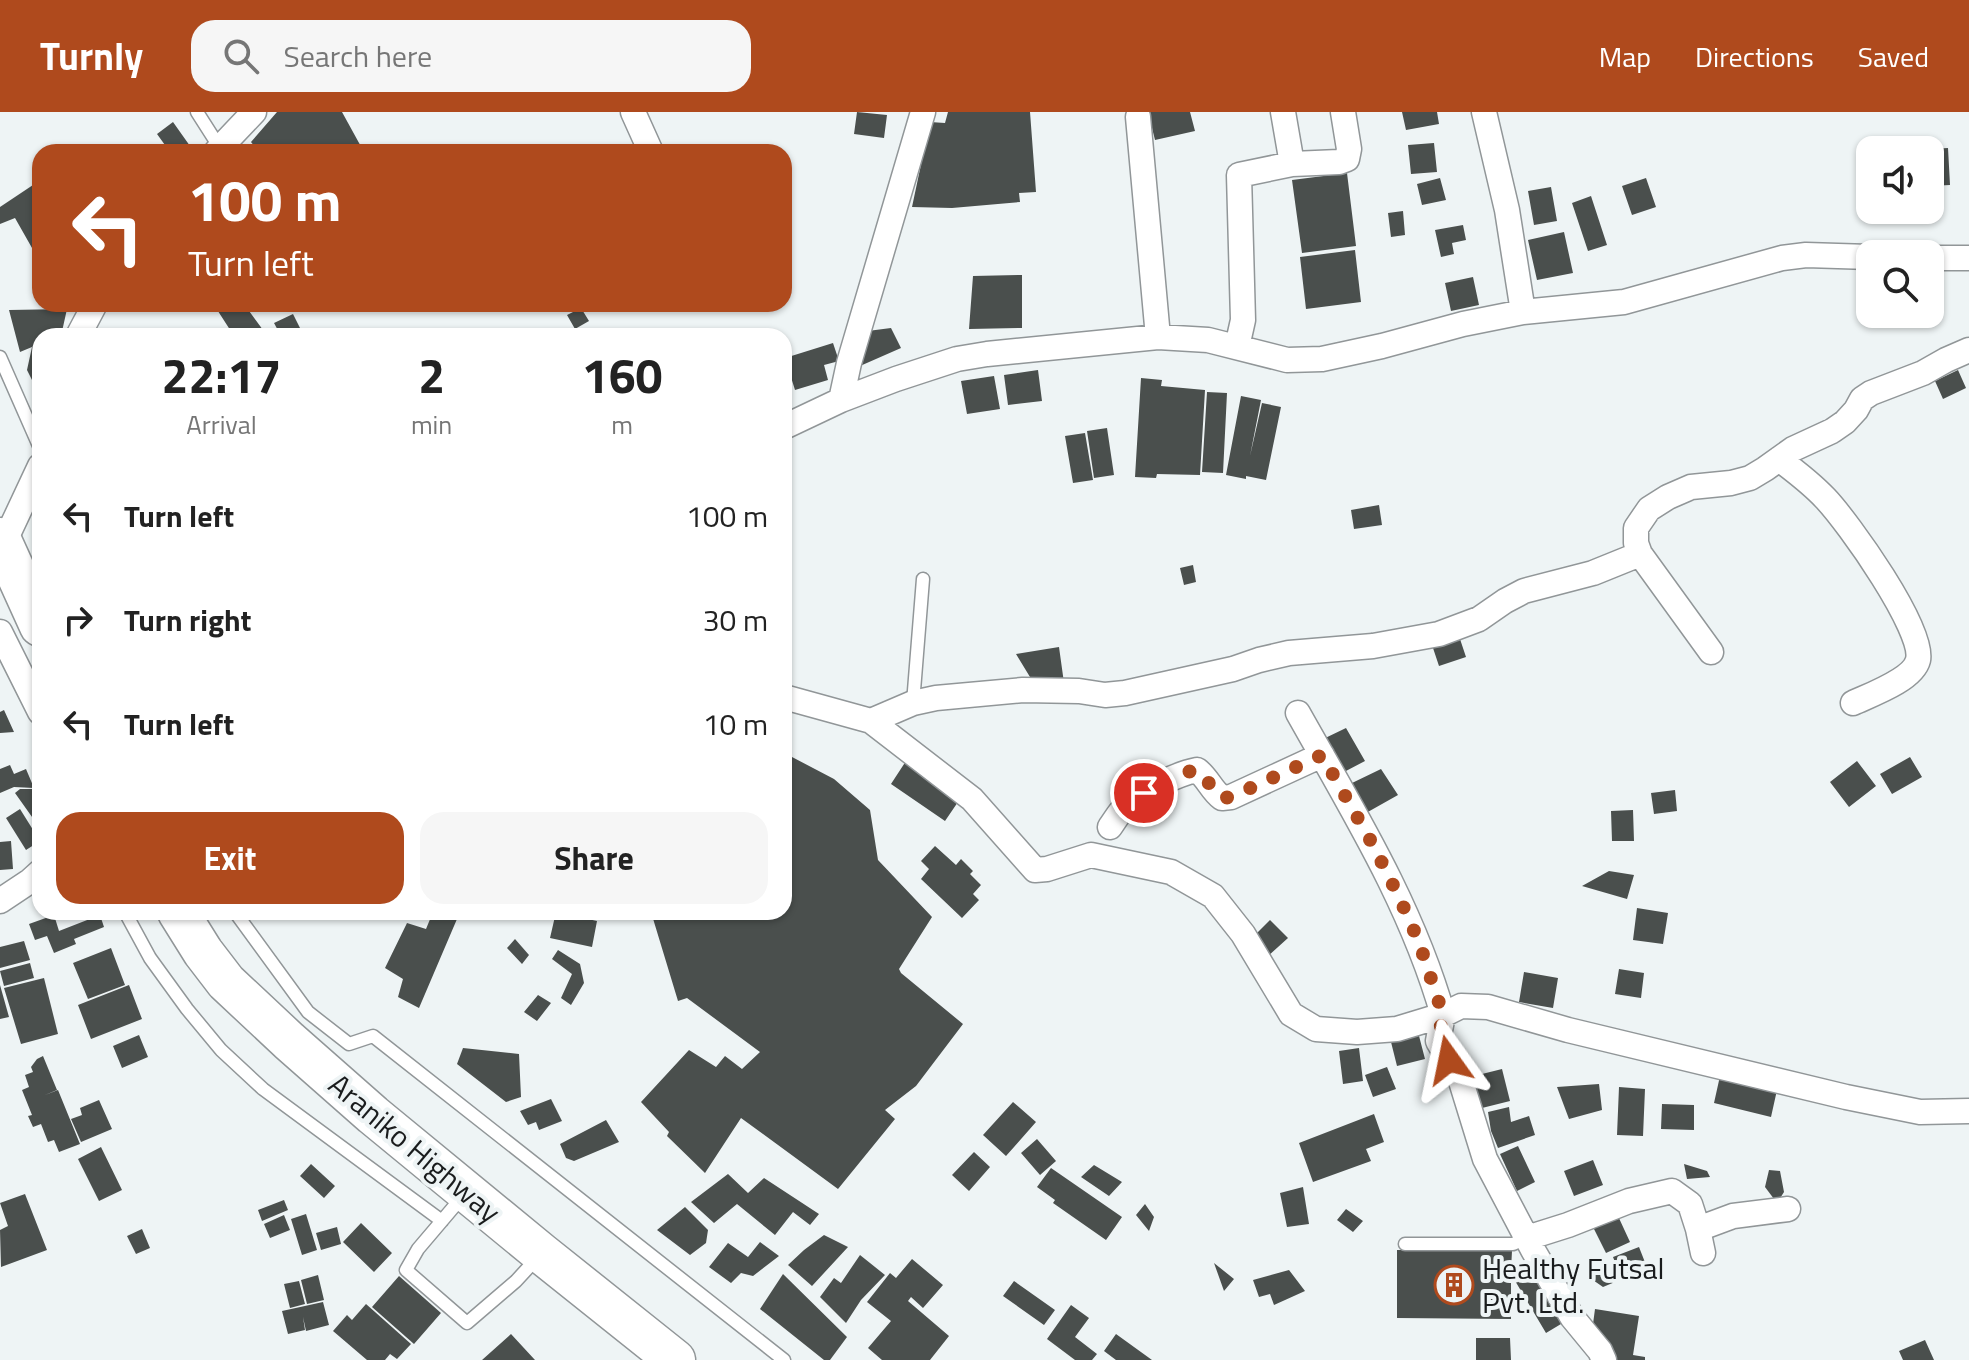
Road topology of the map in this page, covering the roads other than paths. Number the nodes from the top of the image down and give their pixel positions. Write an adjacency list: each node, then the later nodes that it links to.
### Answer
1 (197, 112): 9 (lane)
2 (254, 112): 10 (street)
3 (633, 112): 11 (street)
4 (923, 112): 21 (street)
5 (1283, 112): 12 (street)
6 (1343, 112): 12 (street)
7 (1484, 112): 16 (street)
8 (1138, 117): 17 (street)
9 (215, 144)
10 (224, 144)
11 (647, 144)
12 (1292, 164): 18 (street)
13 (1856, 257): 16 (street)
14 (1944, 258): 15 (street)
15 (1969, 258)
16 (1523, 312): 18 (street)
17 (1158, 337): 18 (street); 21 (street)
18 (1237, 347)
19 (1969, 350): 24 (street)
20 (0, 357): 23 (lane)
21 (841, 400): 22 (street)
22 (792, 423)
23 (32, 430)
24 (1779, 459): 27 (street); 35 (street)
25 (32, 482): 26 (street)
26 (1, 543): 29 (highway)
27 (1640, 554): 31 (street); 34 (street)
28 (923, 579): 34 (lane)
29 (32, 609)
30 (0, 632): 32 (street)
31 (1711, 652)
32 (32, 696)
33 (792, 699): 37 (street)
34 (913, 703): 37 (street)
35 (1853, 703)
36 (1298, 713): 38 (street)
37 (871, 721): 45 (street)
38 (1322, 755): 39 (street); 45 (street)
39 (1110, 827)
40 (32, 879): 41 (street)
41 (0, 901)
42 (129, 920): 47 (lane)
43 (183, 920): 47 (highway, Araniko Highway)
44 (241, 920): 53 (lane)
45 (1443, 1015): 46 (street); 49 (street)
46 (1969, 1111)
47 (454, 1206): 51 (highway, Araniko Highway); 51 (lane)
48 (1788, 1209): 49 (street)
49 (1527, 1238): 50 (lane); 54 (street)
50 (1405, 1244)
51 (541, 1253): 52 (highway, Araniko Highway)
52 (675, 1360)
53 (784, 1360)
54 (1604, 1360)

